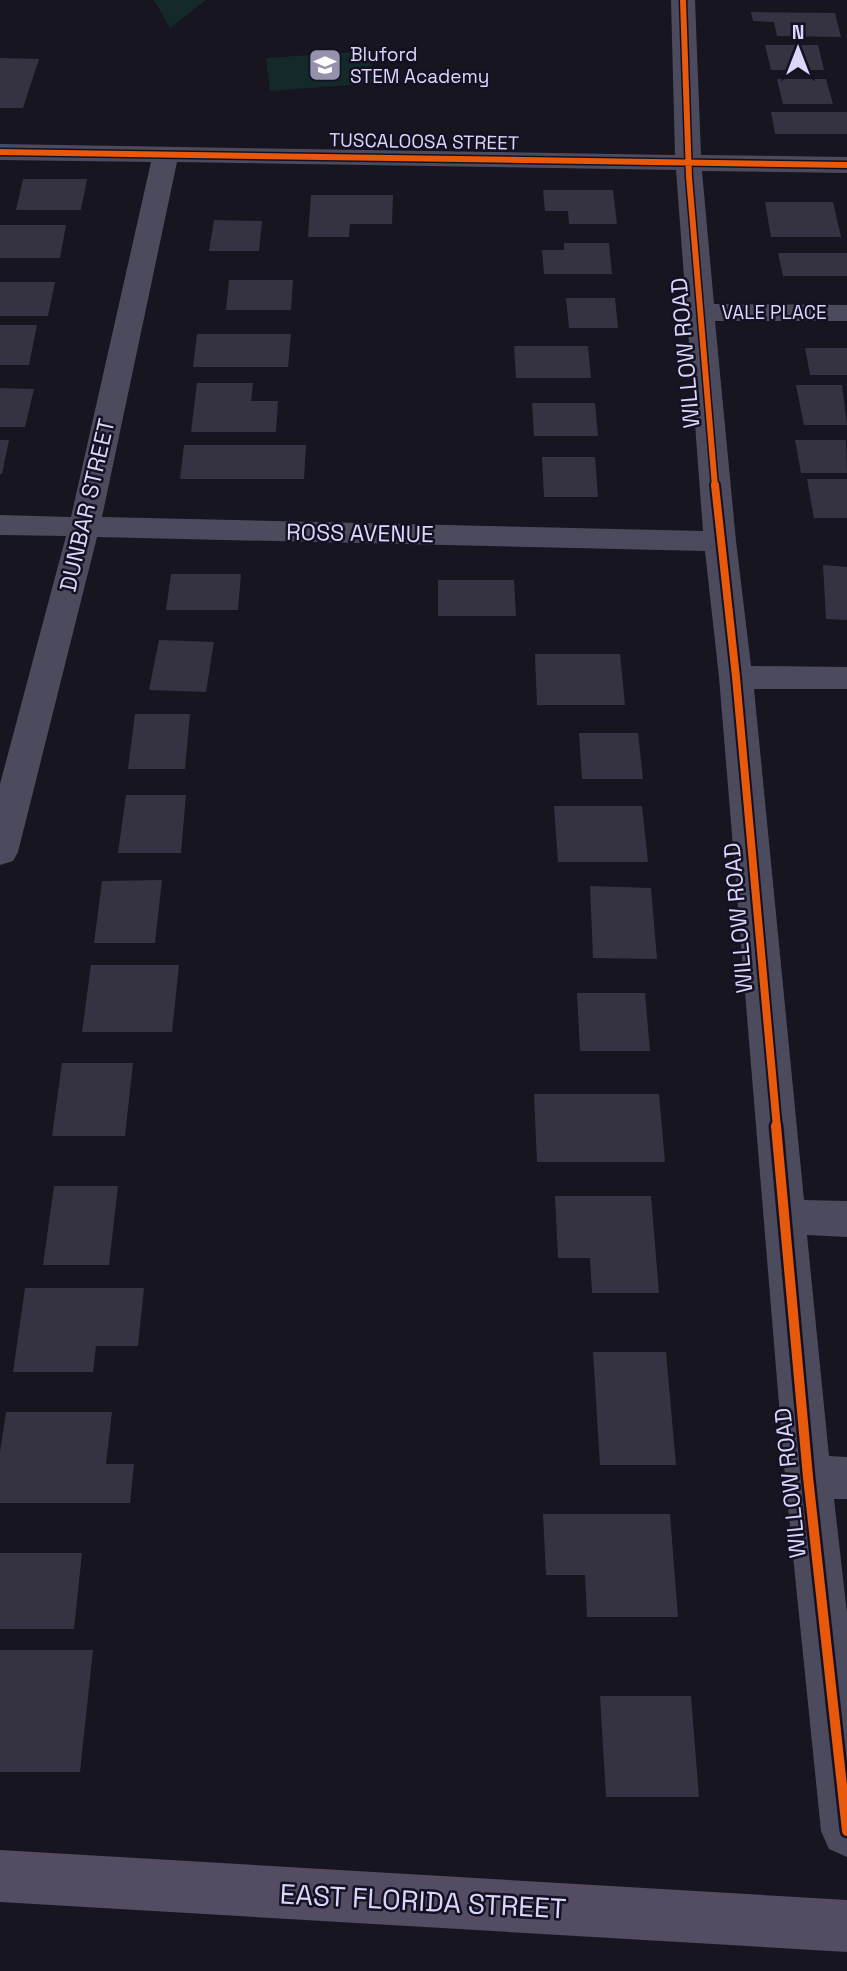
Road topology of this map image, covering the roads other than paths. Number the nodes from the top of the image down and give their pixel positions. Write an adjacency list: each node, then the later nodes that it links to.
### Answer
1 (683, 0): 4 (street, WILLOW ROAD)
2 (0, 152): 3 (street, TUSCALOOSA STREET)
3 (165, 156): 4 (street, TUSCALOOSA STREET); 9 (street, DUNBAR STREET)
4 (688, 162): 5 (street, TUSCALOOSA STREET); 6 (street, WILLOW ROAD)
5 (847, 165)
6 (700, 312): 7 (street, VALE PLACE); 10 (street, WILLOW ROAD)
7 (847, 313)
8 (0, 525): 9 (street, ROSS AVENUE)
9 (84, 527): 10 (street, ROSS AVENUE); 13 (street, DUNBAR STREET)
10 (720, 541): 11 (street, WILLOW ROAD)
11 (736, 677): 12 (street); 14 (street, WILLOW ROAD)
12 (847, 678)
13 (0, 852)
14 (785, 1217): 15 (street); 16 (street, WILLOW ROAD)
15 (847, 1219)
16 (827, 1478): 17 (street, WILLOW ROAD)
17 (847, 1831)
18 (0, 1876): 19 (main road, EAST FLORIDA STREET)
19 (847, 1926)

